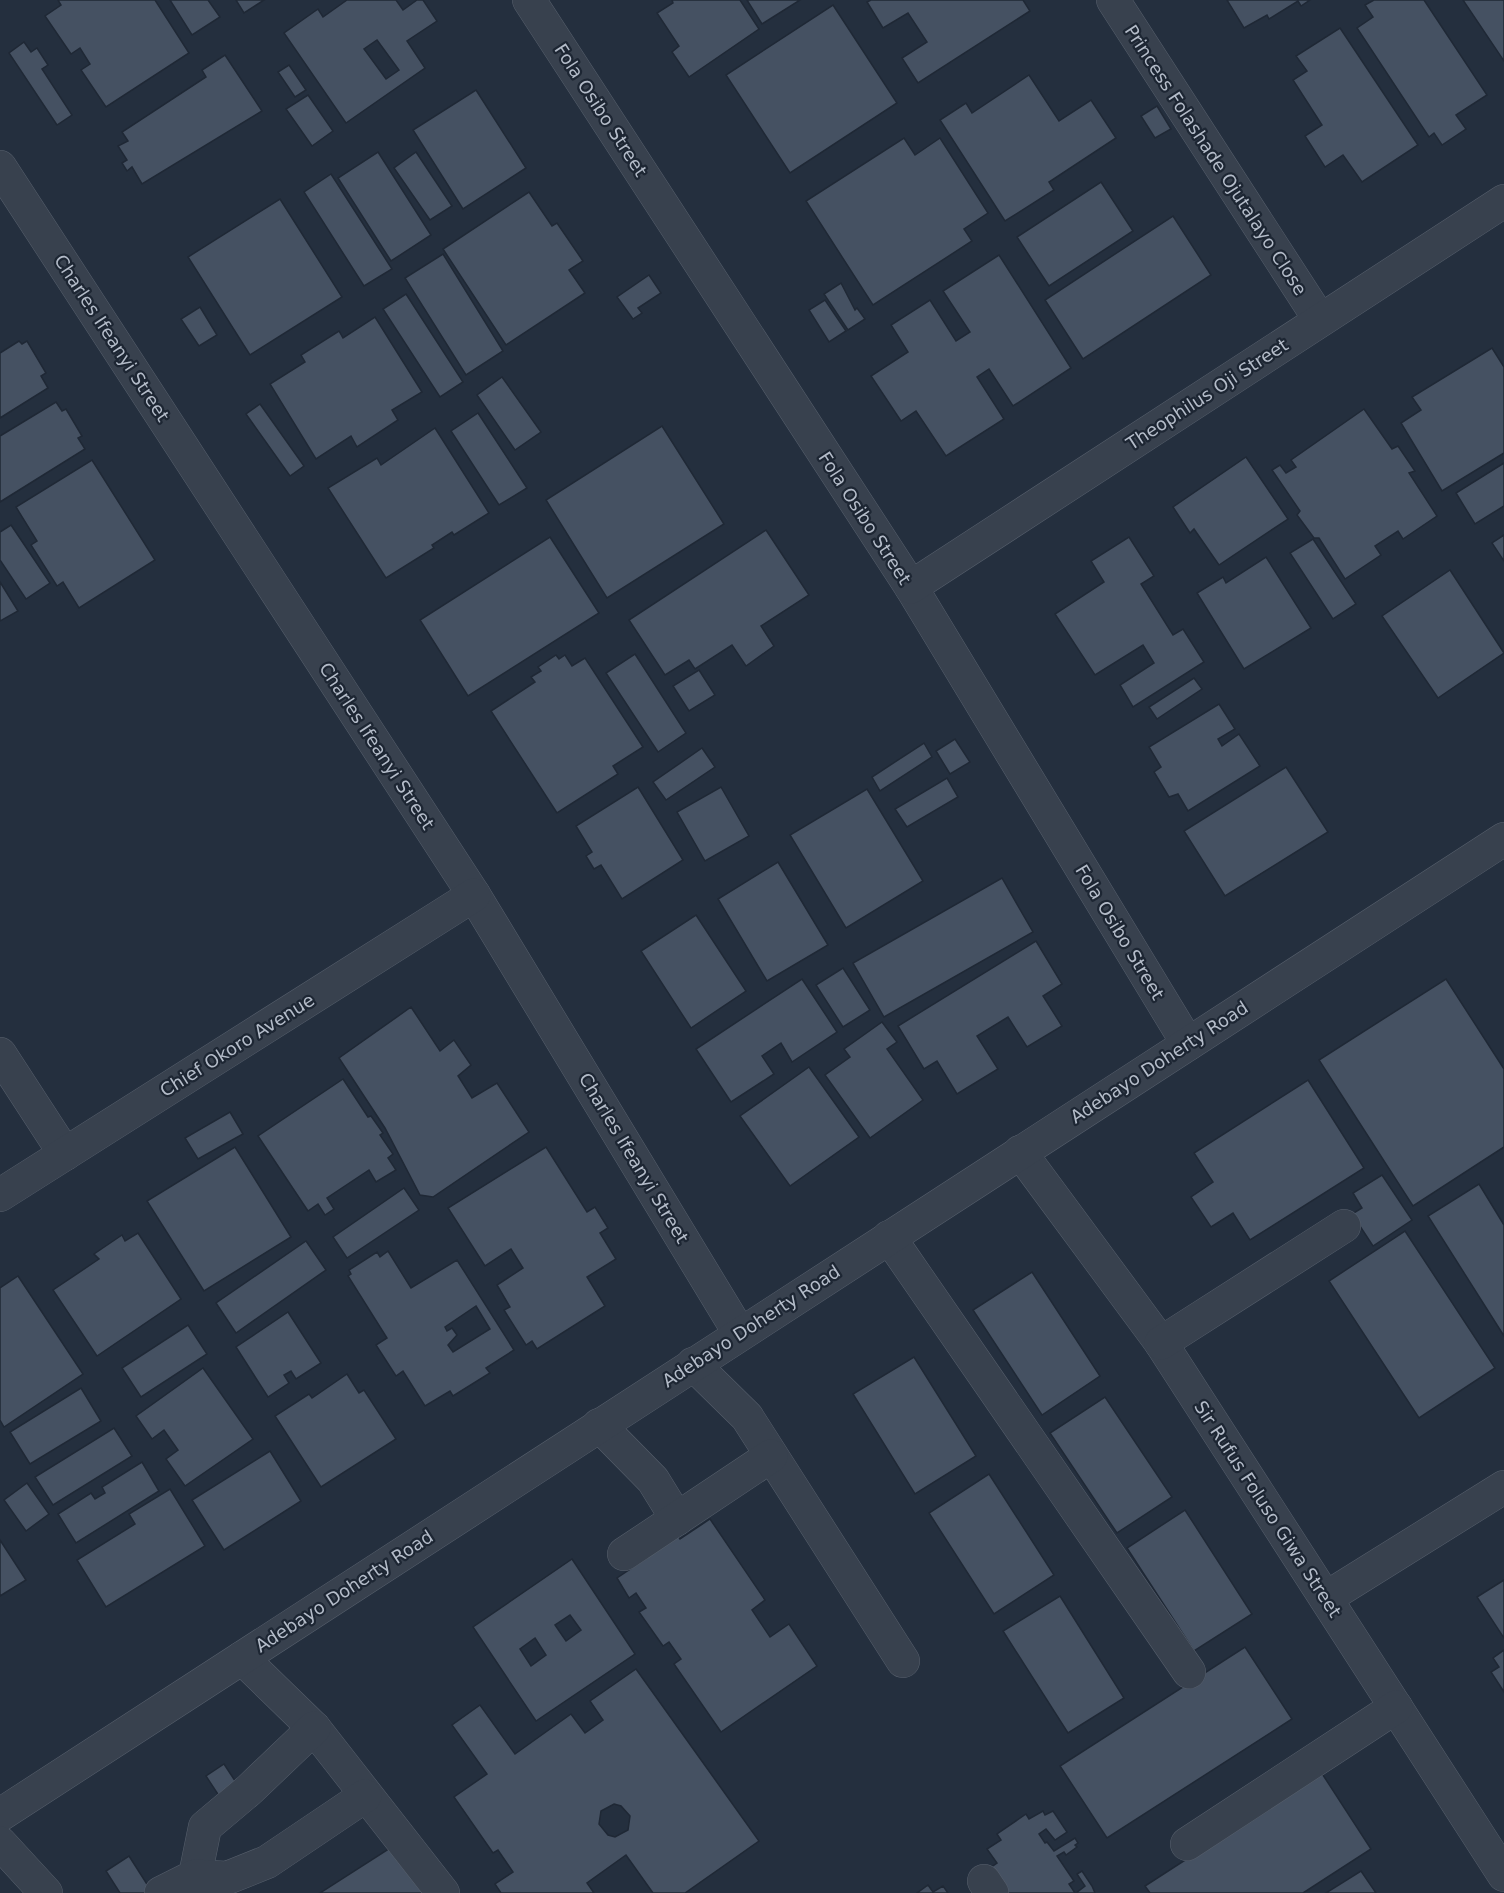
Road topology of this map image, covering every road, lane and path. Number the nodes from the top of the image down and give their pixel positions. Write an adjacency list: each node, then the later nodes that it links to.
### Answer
1 (529, 0): 6 (street, Fola Osibo Street)
2 (1113, 0): 5 (street, Princess Folashade Ojutalayo Close)
3 (0, 167): 8 (street, Charles Ifeanyi Street)
4 (1504, 201): 5 (street, Theophilus Oji Street)
5 (1320, 320): 6 (street, Theophilus Oji Street)
6 (911, 587): 9 (street, Fola Osibo Street)
7 (1504, 839): 9 (street, Adebayo Doherty Road)
8 (474, 895): 12 (street, Chief Okoro Avenue); 16 (street, Charles Ifeanyi Street)
9 (1188, 1044): 11 (street, Adebayo Doherty Road)
10 (0, 1054): 12 (street)
11 (1020, 1152): 15 (street, Adebayo Doherty Road); 17 (street, Sir Rufus Foluso Giwa Street)
12 (65, 1154): 13 (street, Chief Okoro Avenue)
13 (0, 1195)
14 (1344, 1226): 17 (street)
15 (889, 1237): 16 (street, Adebayo Doherty Road); 27 (street)
16 (740, 1334): 18 (street, Adebayo Doherty Road)
17 (1161, 1343): 24 (street, Sir Rufus Foluso Giwa Street)
18 (693, 1364): 19 (street, Adebayo Doherty Road); 20 (street)
19 (598, 1425): 22 (street); 25 (street, Adebayo Doherty Road)
20 (771, 1456): 22 (street); 26 (street)
21 (1504, 1487): 24 (street)
22 (677, 1519): 23 (street)
23 (624, 1554)
24 (1326, 1598): 28 (street, Sir Rufus Foluso Giwa Street)
25 (242, 1658): 29 (street); 31 (street, Adebayo Doherty Road)
26 (903, 1661)
27 (1189, 1672)
28 (1396, 1707): 33 (street); 34 (street, Sir Rufus Foluso Giwa Street)
29 (314, 1728): 30 (street); 35 (street)
30 (365, 1796): 35 (street); 38 (street)
31 (0, 1815)
32 (0, 1843): 36 (street)
33 (1187, 1844)
34 (1504, 1875)
35 (195, 1876): 37 (street)
36 (46, 1893)
37 (161, 1893)
38 (443, 1893)

